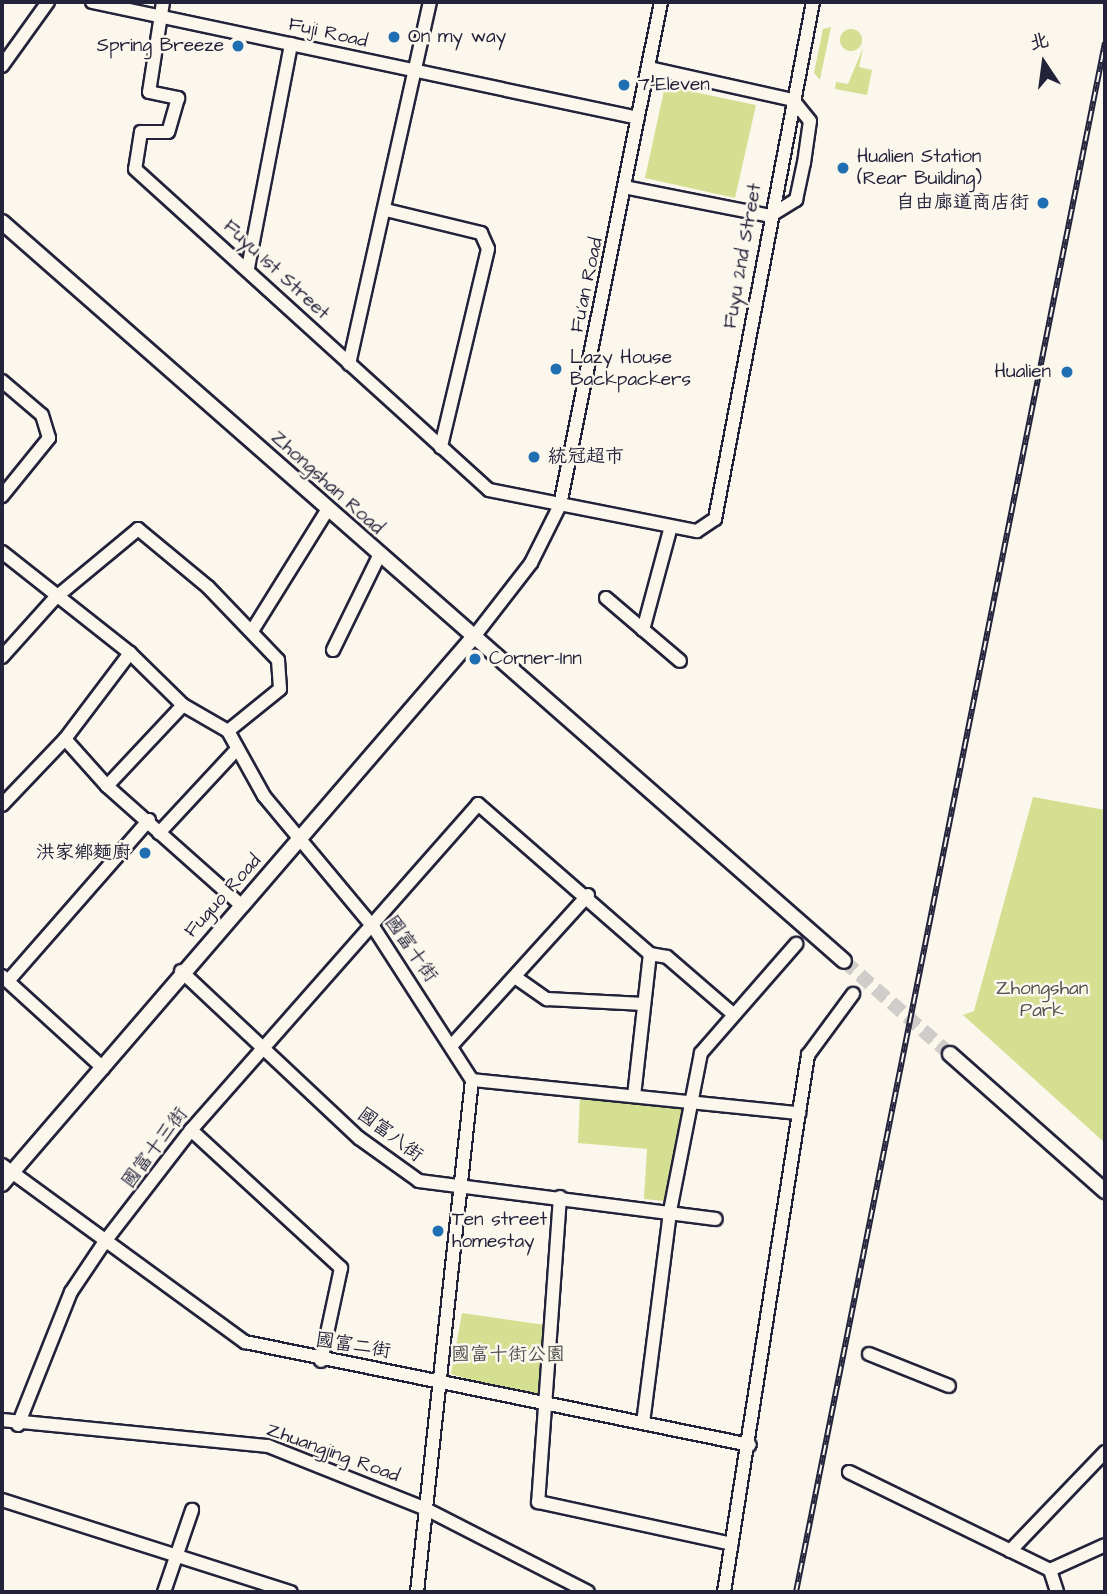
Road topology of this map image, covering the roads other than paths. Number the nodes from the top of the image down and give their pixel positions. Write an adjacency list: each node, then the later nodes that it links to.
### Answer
1 (48, 2): 9 (street)
2 (92, 2): 7 (street, Fuji Road)
3 (163, 2): 7 (street)
4 (430, 2): 11 (street)
5 (661, 2): 10 (street, Fu’an Road)
6 (813, 2): 12 (street, Fuyu 2nd Street)
7 (160, 16): 8 (street, Fuji Road); 18 (street, Fuyu 1st Street)
8 (291, 44): 11 (street, Fuji Road); 18 (street)
9 (2, 66)
10 (649, 68): 12 (street); 13 (street, Fu’an Road)
11 (416, 74): 13 (street, Fuji Road); 15 (street)
12 (793, 100): 16 (street, Fuyu 2nd Street); 16 (street)
13 (638, 118): 14 (street, Fu’an Road)
14 (624, 187): 16 (street); 23 (street, Fu’an Road)
15 (386, 210): 19 (street); 21 (street)
16 (770, 216): 25 (street, Fuyu 2nd Street)
17 (2, 222): 24 (street, Zhongshan Road)
18 (247, 268): 19 (street, Fuyu 1st Street)
19 (349, 364): 21 (street, Fuyu 1st Street)
20 (2, 381): 22 (street)
21 (441, 447): 23 (street, Fuyu 1st Street)
22 (2, 496)
23 (560, 505): 26 (street, Fuyu 1st Street); 33 (street, Fu’an Road)
24 (328, 509): 28 (street, Zhongshan Road); 32 (street)
25 (715, 519): 26 (street, Fuyu 1st Street)
26 (670, 530): 31 (street)
27 (2, 552): 29 (street)
28 (379, 556): 33 (street, Zhongshan Road); 34 (street)
29 (55, 598): 32 (street); 35 (street); 36 (street)
30 (606, 598): 31 (street)
31 (643, 630): 37 (street)
32 (251, 631): 39 (street)
33 (476, 634): 46 (street, Fuguo Road); 52 (street, Zhongshan Road)
34 (333, 650)
35 (130, 653): 38 (street); 40 (street)
36 (2, 657)
37 (680, 661)
38 (183, 705): 39 (street); 42 (street)
39 (228, 731): 41 (street, 國富十街)
40 (65, 739): 42 (street); 43 (street)
41 (236, 750): 45 (street); 46 (street, 國富十街)
42 (107, 786): 44 (street)
43 (2, 805)
44 (149, 820): 45 (street); 55 (street)
45 (159, 833): 48 (street)
46 (301, 835): 48 (street, Fuguo Road); 49 (street, 國富十街)
47 (588, 895): 49 (street, 國富十三街); 51 (street); 54 (street)
48 (242, 906): 53 (street, Fuguo Road)
49 (374, 928): 59 (street, 國富十街); 60 (street, 國富十三街)
50 (796, 944): 58 (street)
51 (650, 954): 57 (street); 58 (street)
52 (844, 961)
53 (181, 971): 60 (street, 國富八街); 62 (street, Fuguo Road)
54 (515, 977): 57 (street); 59 (street)
55 (5, 978): 62 (street)
56 (853, 994): 66 (street)
57 (644, 1004): 64 (street)
58 (733, 1014): 65 (street)
59 (453, 1044): 63 (street, 國富十街)
60 (263, 1049): 67 (street, 國富十三街); 69 (street, 國富八街)
61 (950, 1054): 70 (street)
62 (103, 1068): 68 (street, Fuguo Road)
63 (472, 1080): 64 (street); 69 (street)
64 (634, 1096): 65 (street)
65 (691, 1104): 66 (street); 72 (street)
66 (799, 1113): 83 (street)
67 (191, 1130): 74 (street, 國富十三街); 76 (street)
68 (5, 1174): 74 (street, 國富二街)
69 (456, 1187): 71 (street, 國富八街); 77 (street)
70 (1105, 1191)
71 (559, 1197): 72 (street, 國富八街); 79 (street)
72 (670, 1211): 73 (street, 國富八街); 81 (street)
73 (716, 1219)
74 (106, 1240): 76 (street, 國富二街); 82 (street, 國富十三街)
75 (869, 1354): 78 (street)
76 (321, 1361): 77 (street, 國富二街)
77 (440, 1380): 79 (street, 國富二街); 87 (street)
78 (949, 1386)
79 (548, 1407): 81 (street, 國富二街); 89 (street)
80 (2, 1420): 82 (street, Zhuangjing Road)
81 (643, 1423): 83 (street, 國富二街)
82 (18, 1425): 87 (street, Zhuangjing Road)
83 (750, 1445): 89 (street)
84 (1105, 1452): 91 (street)
85 (849, 1472): 91 (street)
86 (2, 1500): 92 (street)
87 (424, 1508): 96 (street); 97 (street, Zhuangjing Road)
88 (192, 1510): 92 (street)
89 (732, 1544): 98 (street)
90 (1105, 1545): 93 (street)
91 (1010, 1551): 93 (street)
92 (177, 1557): 94 (street); 95 (street)
93 (1050, 1570): 99 (street)
94 (164, 1592)
95 (291, 1592)
96 (417, 1592)
97 (588, 1592)
98 (724, 1592)
99 (1057, 1592)

